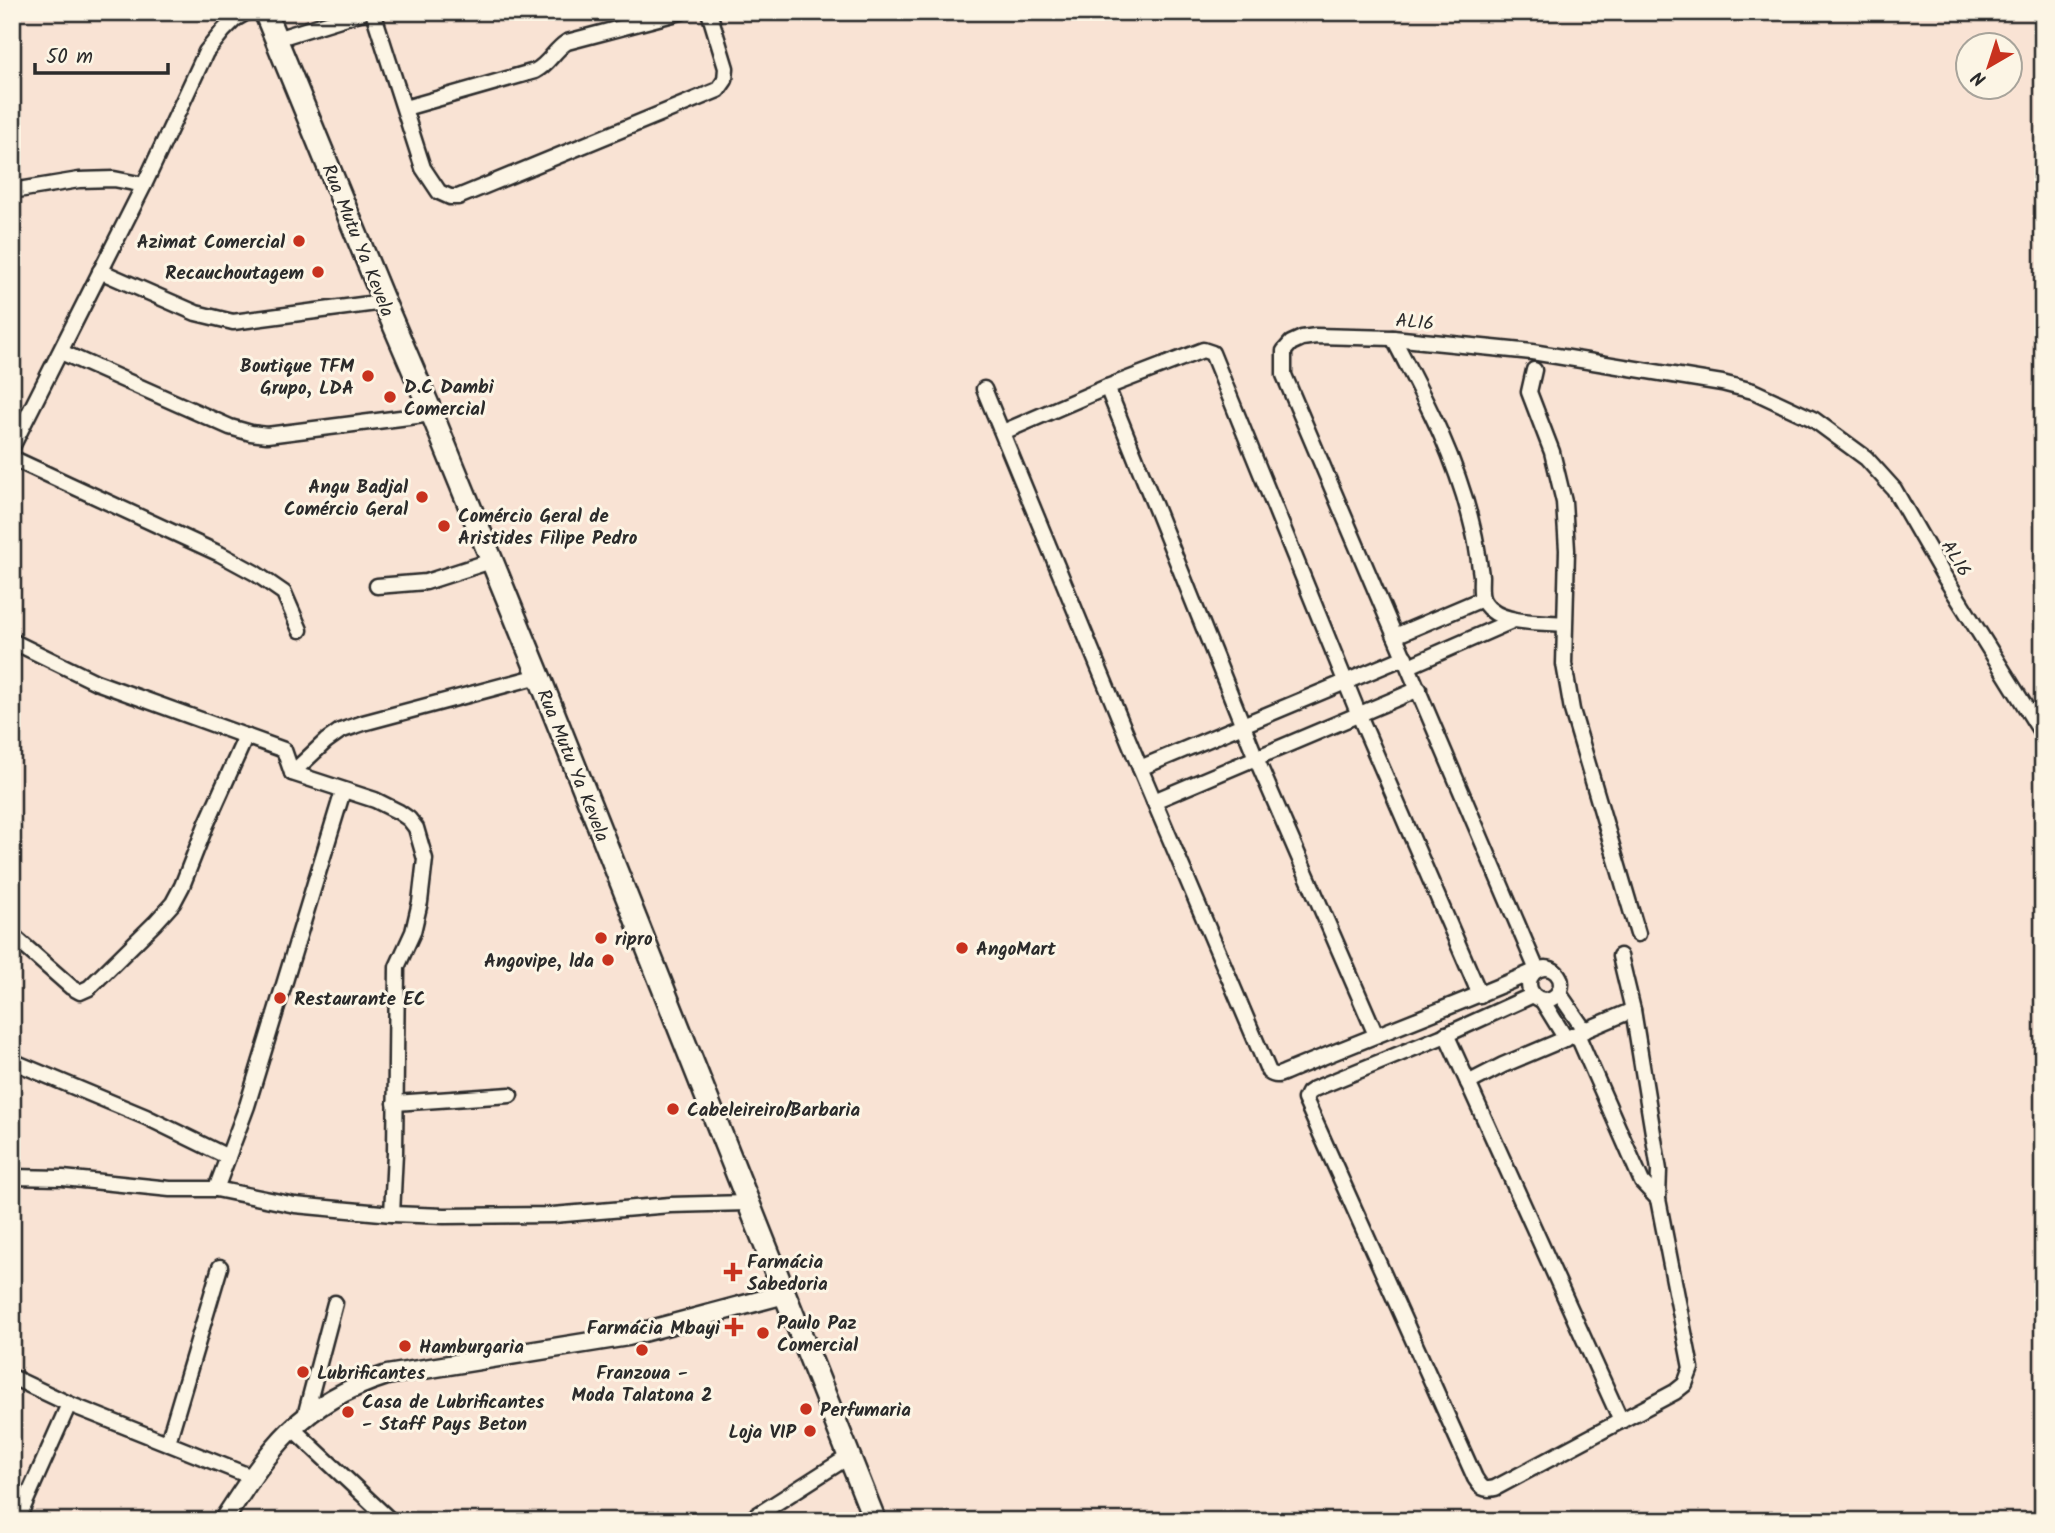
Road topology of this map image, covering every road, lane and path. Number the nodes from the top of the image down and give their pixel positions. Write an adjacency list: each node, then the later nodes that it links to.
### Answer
1 (247, 12): 9 (street)
2 (265, 12): 7 (main road, Rua Mutu Ya Kevela)
3 (363, 12): 7 (street)
4 (373, 12): 8 (street)
5 (681, 12): 8 (street)
6 (709, 12): 8 (street)
7 (276, 39): 12 (main road, Rua Mutu Ya Kevela)
8 (405, 108)
9 (144, 185): 10 (street); 11 (street)
10 (12, 191)
11 (100, 271): 12 (street); 14 (street)
12 (384, 302): 18 (main road, Rua Mutu Ya Kevela)
13 (1393, 338): 24 (street); 28 (street, AL16); 36 (street, AL16)
14 (61, 352): 18 (street); 20 (street)
15 (1534, 370): 26 (street)
16 (1107, 387): 19 (street); 32 (street); 35 (street)
17 (984, 389): 19 (street)
18 (432, 414): 22 (main road, Rua Mutu Ya Kevela)
19 (1003, 432): 39 (street)
20 (12, 447)
21 (12, 458): 27 (street)
22 (491, 561): 23 (street); 31 (main road, Rua Mutu Ya Kevela)
23 (377, 586)
24 (1482, 598): 25 (street); 28 (street)
25 (1514, 620): 26 (street); 30 (street)
26 (1563, 624): 43 (street)
27 (300, 630)
28 (1395, 636): 30 (street, AL16)
29 (12, 641): 37 (street)
30 (1407, 661): 32 (street); 33 (street, AL16)
31 (539, 677): 40 (street); 62 (main road, Rua Mutu Ya Kevela)
32 (1345, 682): 34 (street); 35 (street)
33 (1419, 689): 34 (street); 46 (street, AL16)
34 (1359, 715): 38 (street); 48 (street)
35 (1243, 725): 38 (street); 39 (street)
36 (2043, 735)
37 (246, 736): 40 (street); 44 (street)
38 (1256, 758): 42 (street); 52 (street)
39 (1140, 768): 42 (street)
40 (292, 773): 41 (street)
41 (343, 791): 57 (street); 58 (street)
42 (1154, 800): 52 (street)
43 (1638, 934)
44 (12, 935)
45 (1620, 956): 50 (street)
46 (1537, 970): 47 (street); 48 (street); 49 (street)
47 (1559, 993): 49 (street); 53 (street)
48 (1480, 995): 52 (street)
49 (1537, 997): 51 (street); 53 (street)
50 (1633, 1010): 53 (street); 61 (street)
51 (1446, 1034): 55 (street); 69 (street)
52 (1376, 1035)
53 (1576, 1035): 55 (street); 61 (street)
54 (12, 1061): 58 (street)
55 (1468, 1083): 69 (street)
56 (510, 1095): 57 (street)
57 (395, 1103): 63 (street)
58 (228, 1157): 60 (street)
59 (12, 1177): 60 (street)
60 (216, 1189): 63 (street)
61 (1658, 1199): 69 (street)
62 (747, 1203): 63 (street); 65 (main road, Rua Mutu Ya Kevela)
63 (391, 1214)
64 (220, 1268): 71 (street)
65 (785, 1294): 70 (street); 72 (main road, Rua Mutu Ya Kevela)
66 (335, 1303): 70 (street)
67 (12, 1377): 68 (street)
68 (69, 1404): 71 (street); 74 (street)
69 (1621, 1421)
70 (299, 1422): 73 (street); 76 (street)
71 (168, 1442): 73 (street)
72 (848, 1457): 77 (street); 78 (main road, Rua Mutu Ya Kevela)
73 (252, 1477): 75 (street)
74 (16, 1521)
75 (223, 1521)
76 (391, 1521)
77 (748, 1521)
78 (874, 1521)

